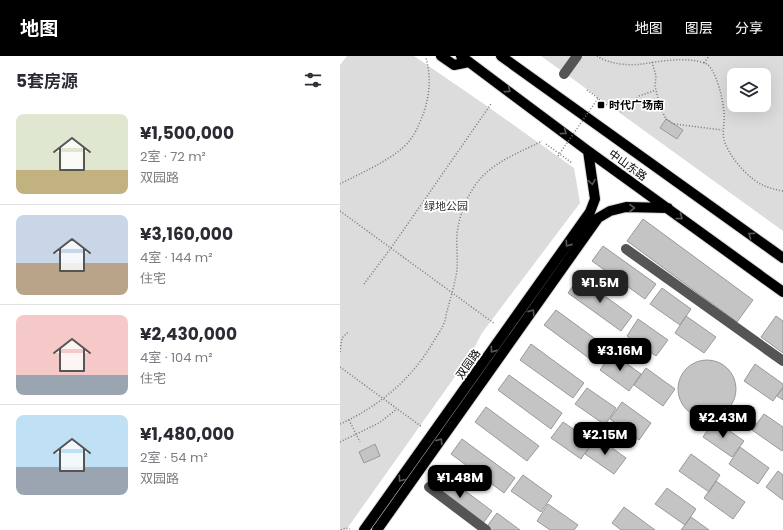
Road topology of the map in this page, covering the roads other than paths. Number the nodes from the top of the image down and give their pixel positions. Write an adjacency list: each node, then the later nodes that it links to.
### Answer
1 (441, 56): 4 (main road)
2 (501, 56): 10 (main road, 中山东路, one-way to 2)
3 (577, 56): 5 (street)
4 (465, 59): 6 (main road, 中山东路, one-way to 6)
5 (564, 74)
6 (588, 151): 7 (main road, 中山东路); 8 (main road, one-way to 8)
7 (668, 208): 8 (main road, one-way to 7); 11 (main road, 中山东路, one-way to 11)
8 (594, 215): 14 (main road, 双园路, one-way to 14); 15 (main road, 双园路, one-way to 8)
9 (626, 248): 12 (street)
10 (783, 258)
11 (783, 292)
12 (783, 361)
13 (428, 487): 16 (street)
14 (364, 530)
15 (377, 530)
16 (486, 530)

